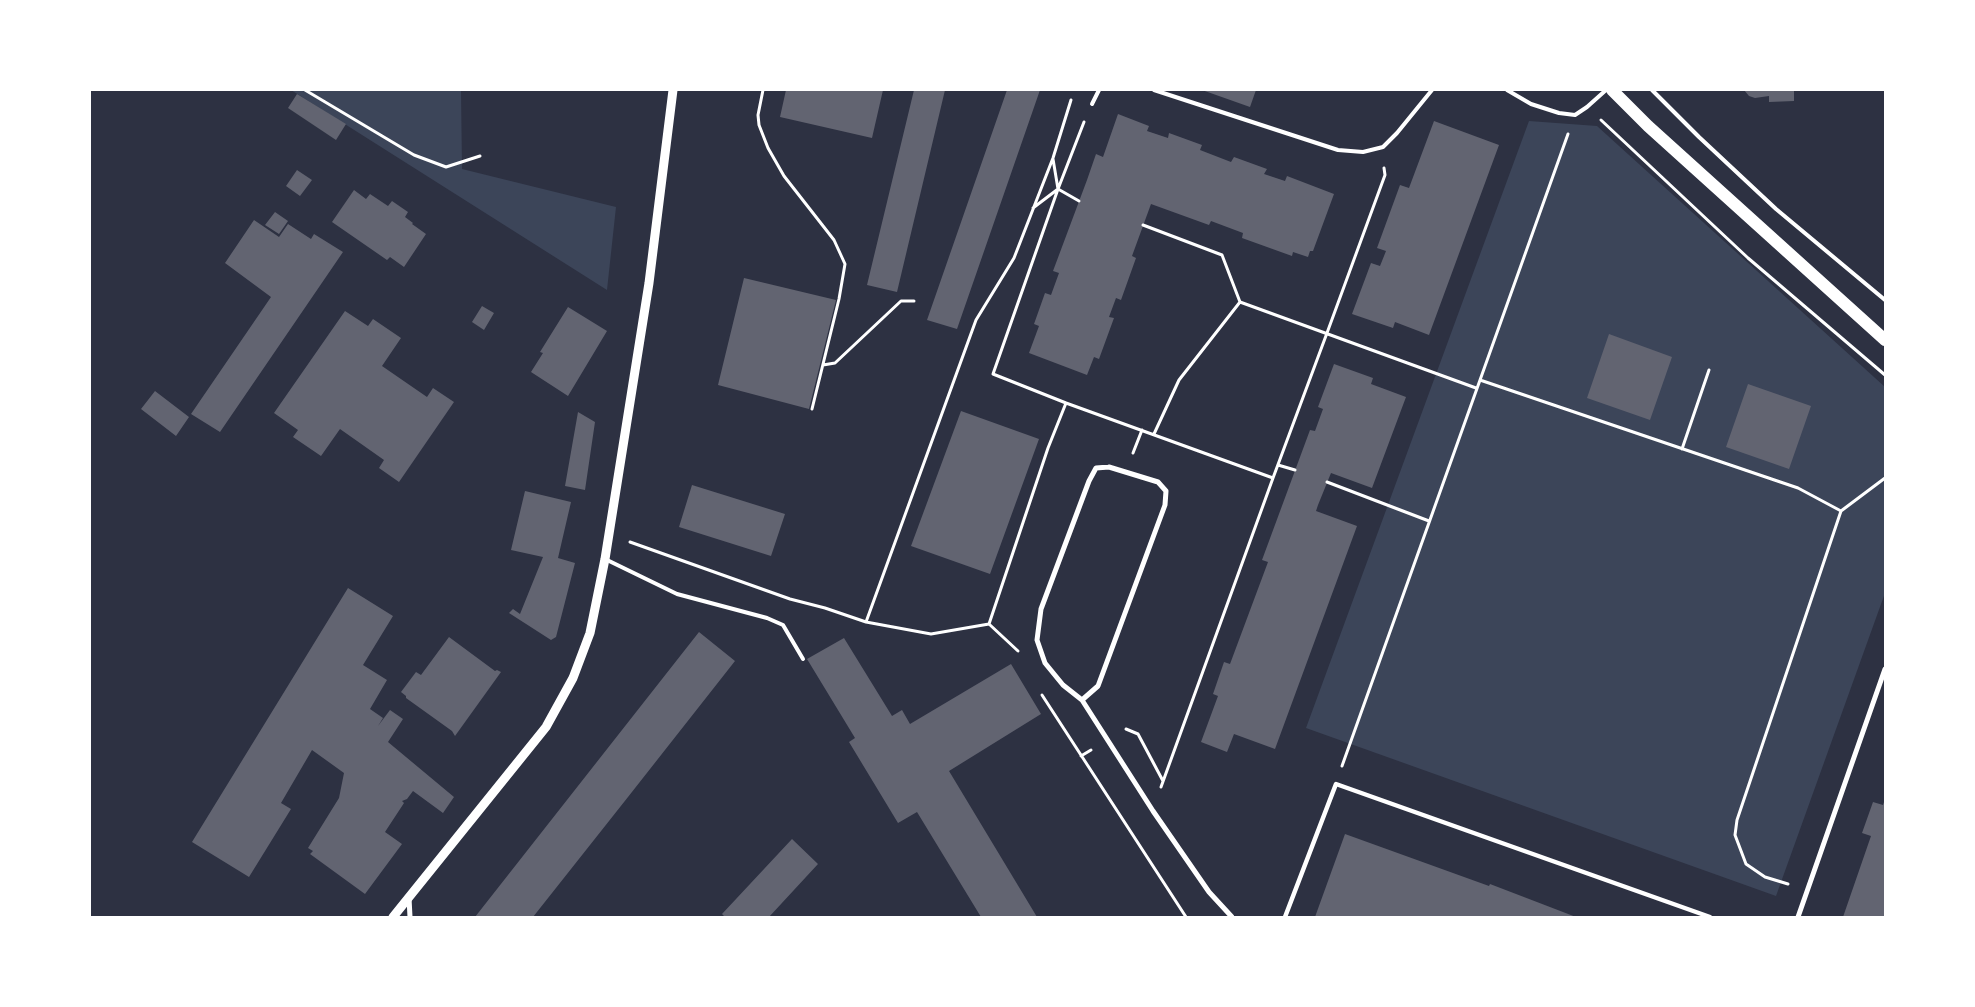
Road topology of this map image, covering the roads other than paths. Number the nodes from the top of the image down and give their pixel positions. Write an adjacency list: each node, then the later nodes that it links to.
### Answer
1 (673, 90): 12 (street)
2 (1099, 90): 9 (lane)
3 (1154, 90): 4 (lane)
4 (1432, 90)
5 (1507, 90): 6 (lane)
6 (1606, 90)
7 (1612, 90): 11 (main road)
8 (1652, 90): 10 (lane)
9 (1092, 104)
10 (1885, 300)
11 (1885, 340)
12 (605, 559): 13 (lane); 16 (street)
13 (803, 660)
14 (1885, 669): 22 (street)
15 (1082, 700): 15 (street); 19 (street)
16 (409, 897): 17 (street); 18 (street)
17 (392, 917)
18 (410, 917)
19 (1232, 917)
20 (1285, 917): 21 (street)
21 (1710, 917)
22 (1798, 917)

